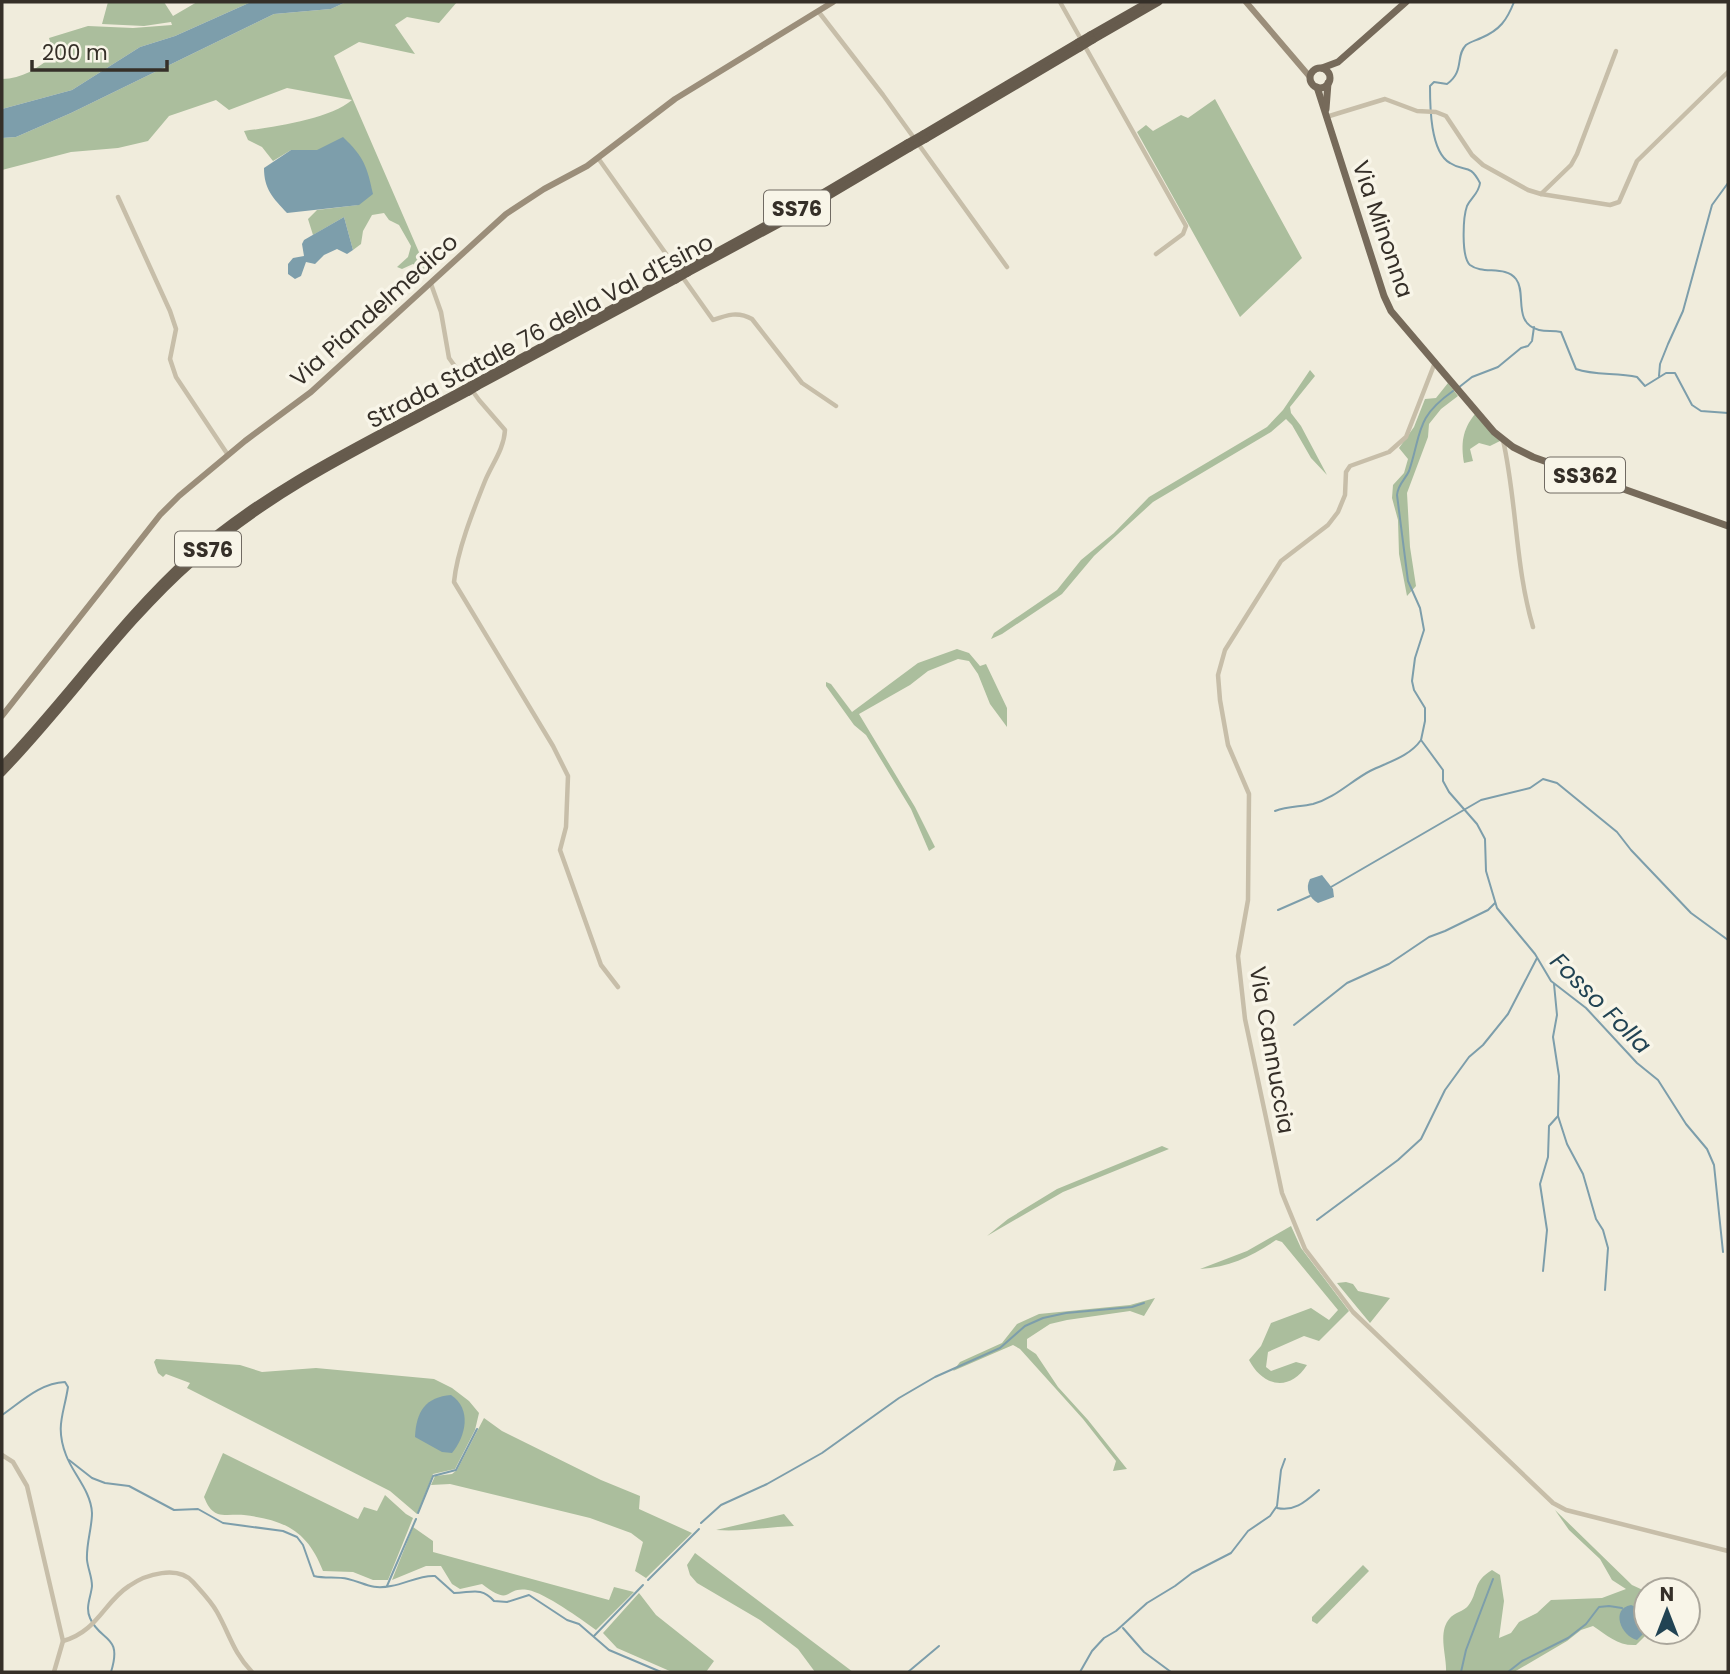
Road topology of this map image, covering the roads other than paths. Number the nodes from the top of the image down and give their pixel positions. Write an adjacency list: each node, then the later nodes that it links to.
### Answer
1 (833, 2): 7 (main road, Via Piandelmedico)
2 (1060, 2): 23 (street)
3 (1148, 2): 8 (highway, Strada Statale 76 della Val d'Esino / SS76)
4 (1159, 2): 8 (highway, Strada Statale 76 della Val d'Esino / SS76)
5 (1246, 2): 11 (main road)
6 (1406, 2): 10 (main road, SS362)
7 (818, 11): 20 (main road, Via Piandelmedico); 24 (street)
8 (1092, 38): 27 (highway, Strada Statale 76 della Val d'Esino / SS76, bridge)
9 (1616, 51): 21 (street)
10 (1338, 62): 12 (main road, SS362); 15 (main road, SS362)
11 (1301, 67): 12 (main road); 14 (main road)
12 (1319, 69): 14 (main road); 15 (main road)
13 (1728, 72): 21 (street)
14 (1310, 77): 16 (main road, SS362)
15 (1329, 81): 16 (main road); 17 (main road, Via Minonna / SS362)
16 (1317, 87): 19 (main road, Via Minonna / SS362)
17 (1326, 102): 18 (street); 19 (main road, Via Minonna / SS362)
18 (1338, 113): 19 (street); 21 (street)
19 (1326, 117): 26 (main road, Via Minonna / SS362)
20 (598, 158): 25 (main road, Via Piandelmedico); 28 (street)
21 (1541, 194)
22 (118, 197): 30 (street)
23 (1156, 254)
24 (1007, 267)
25 (431, 284): 30 (main road, Via Piandelmedico); 36 (street)
26 (1434, 365): 29 (main road, Via Minonna / SS362); 38 (street, Via Cannuccia)
27 (467, 390): 34 (highway, Strada Statale 76 della Val d'Esino / SS76); 35 (highway, Strada Statale 76 della Val d'Esino / SS76)
28 (836, 406)
29 (1503, 439): 31 (main road, Via Minonna / SS362); 32 (street)
30 (228, 455): 33 (main road, Via Piandelmedico)
31 (1728, 526)
32 (1533, 627)
33 (2, 716)
34 (2, 765)
35 (2, 773)
36 (618, 988)
37 (2, 1455): 39 (street)
38 (1728, 1551)
39 (63, 1640): 40 (street); 41 (street)
40 (54, 1672)
41 (252, 1672)

